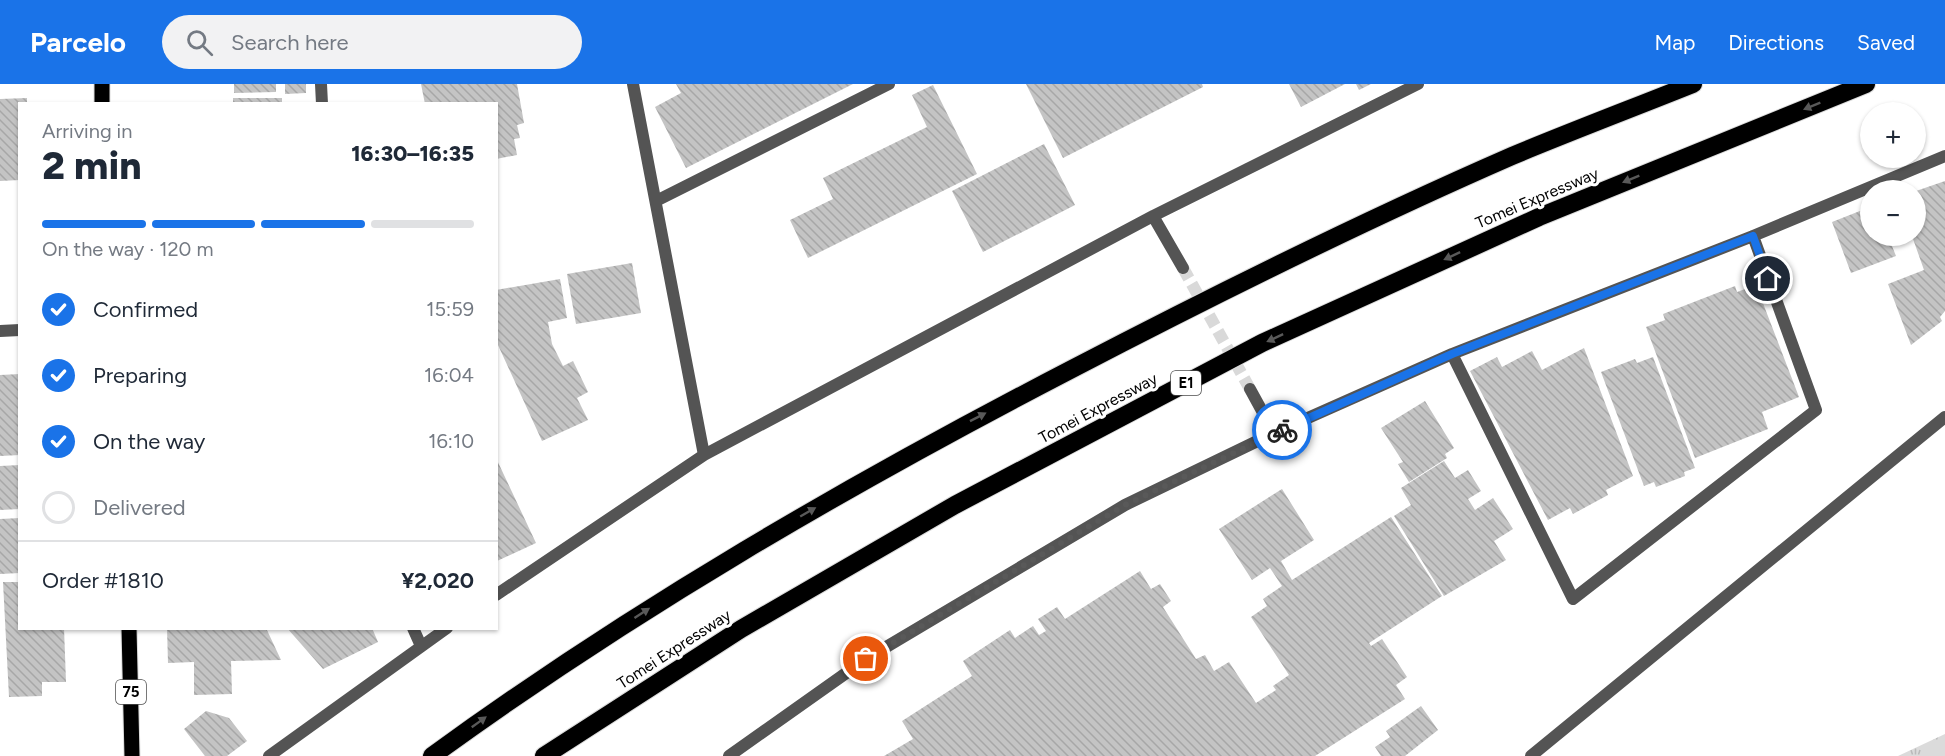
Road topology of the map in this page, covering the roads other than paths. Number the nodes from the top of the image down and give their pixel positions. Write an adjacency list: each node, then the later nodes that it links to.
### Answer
1 (102, 84): 8 (main road)
2 (321, 84): 9 (street)
3 (633, 84): 11 (street)
4 (889, 84): 11 (street)
5 (1418, 84): 12 (street)
6 (1693, 84): 29 (highway, one-way to 6)
7 (1866, 84): 30 (highway, Tomei Expressway / E1, one-way to 30)
8 (102, 102)
9 (322, 102)
10 (1945, 156): 13 (street)
11 (656, 201): 21 (street)
12 (1153, 216): 14 (street); 21 (street)
13 (1753, 236): 17 (street); 17 (street)
14 (1183, 268)
15 (0, 330): 16 (street)
16 (18, 330)
17 (1452, 354): 20 (street)
18 (1250, 389): 20 (street)
19 (1945, 417): 32 (street)
20 (1274, 433): 31 (street)
21 (704, 455): 22 (street)
22 (498, 594)
23 (129, 630): 27 (main road, 75)
24 (413, 630): 26 (street)
25 (444, 630): 26 (street)
26 (421, 646): 28 (street)
27 (132, 756)
28 (269, 756)
29 (432, 756)
30 (544, 756)
31 (729, 756)
32 (1532, 756)

